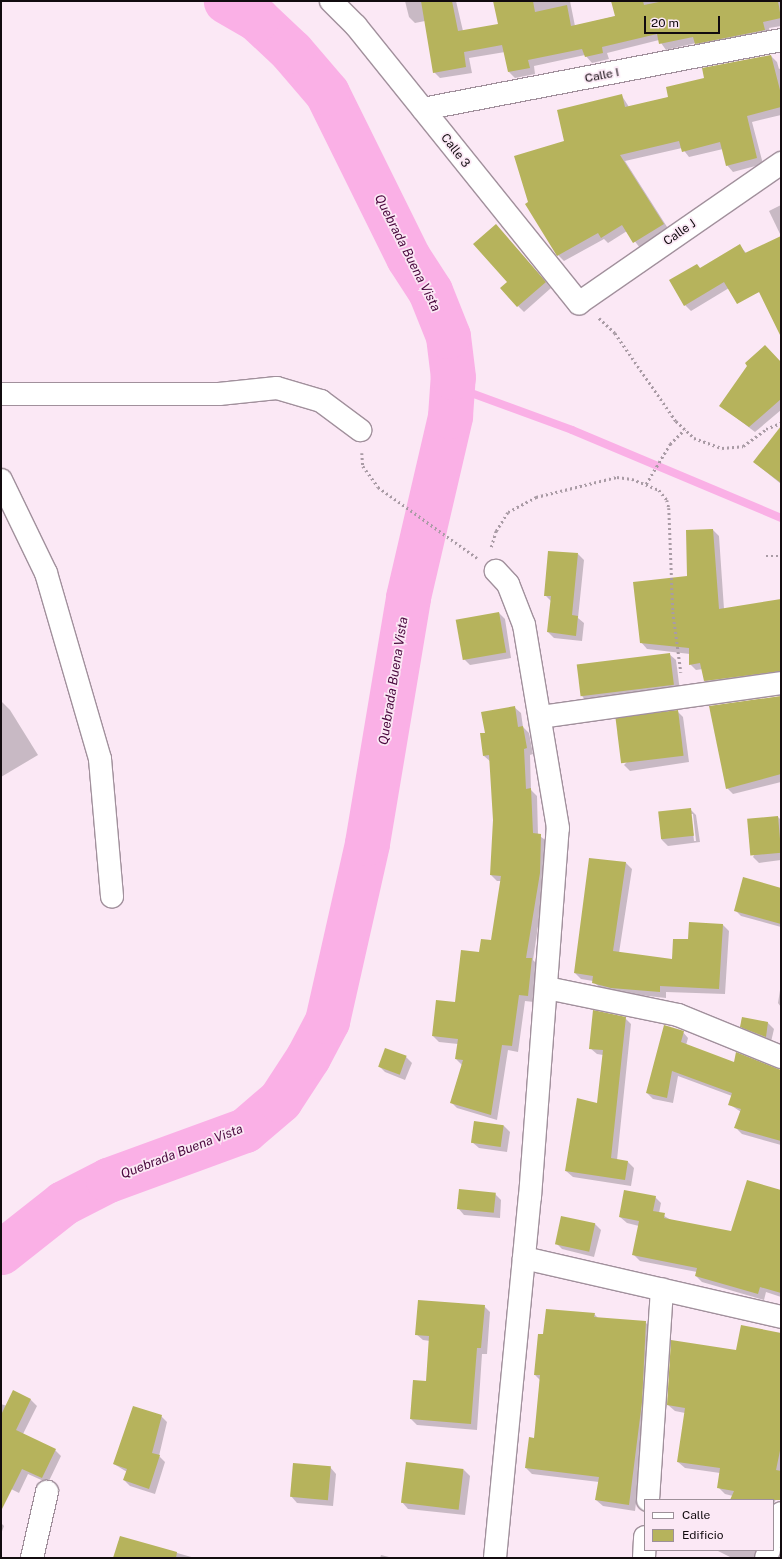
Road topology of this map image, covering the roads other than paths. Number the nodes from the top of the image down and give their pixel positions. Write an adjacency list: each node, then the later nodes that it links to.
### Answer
1 (331, 1): 3 (street, Calle 3)
2 (781, 40): 3 (street, Calle I)
3 (423, 109): 5 (street, Calle 3)
4 (781, 162): 5 (street, Calle J)
5 (578, 303)
6 (1, 394): 7 (street)
7 (360, 430)
8 (1, 480): 12 (street)
9 (496, 571): 11 (street)
10 (781, 683): 11 (street)
11 (540, 717): 13 (street)
12 (112, 896)
13 (547, 988): 14 (street); 15 (street)
14 (781, 1057)
15 (524, 1258): 16 (street); 23 (street)
16 (662, 1289): 17 (street); 19 (street)
17 (781, 1317)
18 (47, 1492): 22 (street)
19 (648, 1499)
20 (781, 1513): 21 (street)
21 (774, 1535)
22 (32, 1558)
23 (495, 1558)

